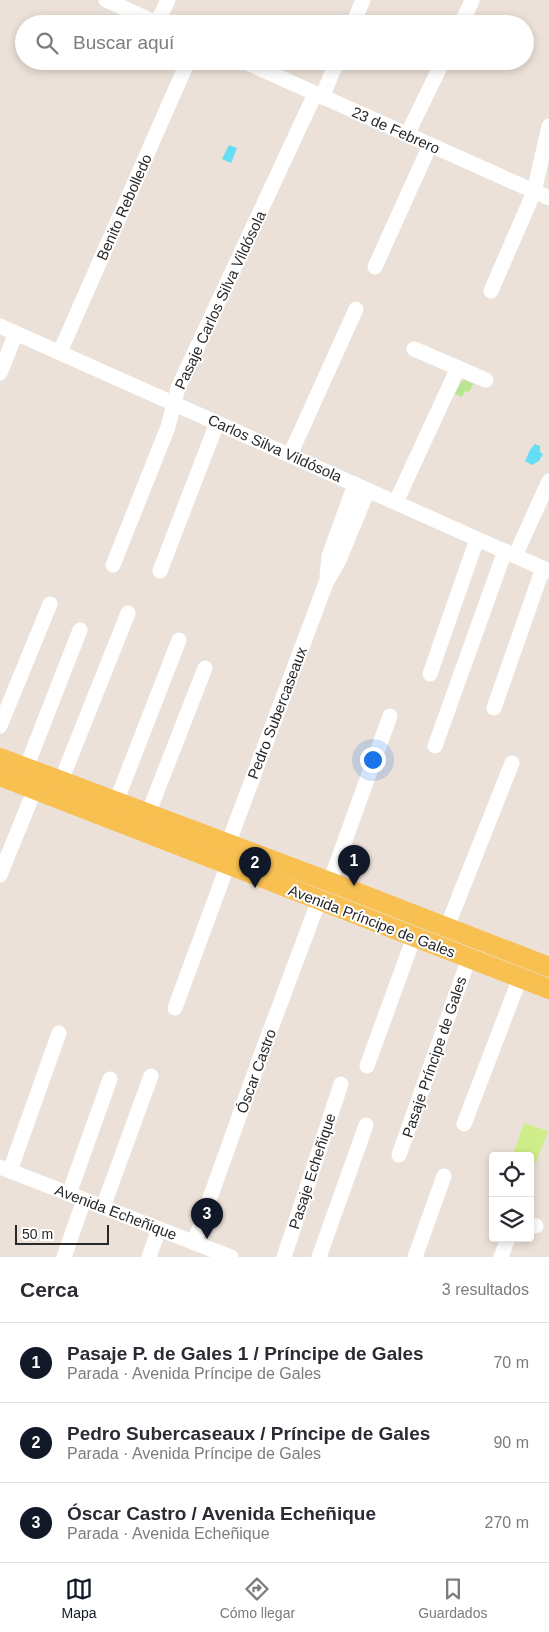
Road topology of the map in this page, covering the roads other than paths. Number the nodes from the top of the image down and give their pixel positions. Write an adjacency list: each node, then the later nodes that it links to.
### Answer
1 (106, 0): 5 (street)
2 (168, 0): 6 (street)
3 (363, 0): 7 (street)
4 (472, 1): 8 (street)
5 (140, 15)
6 (161, 15)
7 (357, 15)
8 (465, 15)
9 (184, 70): 25 (street, Benito Rebolledo)
10 (262, 70): 13 (street, 23 de Febrero)
11 (332, 70): 13 (street, Pasaje Carlos Silva Vildósola)
12 (438, 70): 15 (street)
13 (319, 95): 15 (street, 23 de Febrero); 29 (street, Pasaje Carlos Silva Vildósola)
14 (549, 126): 17 (street)
15 (407, 135): 16 (street, 23 de Febrero)
16 (430, 146): 17 (street, 23 de Febrero); 19 (street)
17 (534, 192): 18 (street, 23 de Febrero); 20 (street)
18 (549, 198)
19 (375, 267)
20 (490, 291)
21 (356, 309): 31 (street)
22 (0, 326): 23 (street, Carlos Silva Vildósola)
23 (16, 333): 25 (street, Carlos Silva Vildósola); 27 (street)
24 (414, 349): 26 (street)
25 (60, 352): 29 (street, Carlos Silva Vildósola)
26 (458, 368): 28 (street); 34 (street)
27 (0, 373)
28 (486, 380)
29 (175, 404): 30 (street, Carlos Silva Vildósola); 37 (street, Pasaje Carlos Silva Vildósola)
30 (217, 423): 31 (street, Carlos Silva Vildósola); 39 (street)
31 (290, 455): 33 (street, Carlos Silva Vildósola)
32 (549, 481): 36 (street)
33 (362, 487): 34 (street, Carlos Silva Vildósola); 58 (street, Pedro Subercaseaux)
34 (396, 502): 35 (street, Carlos Silva Vildósola)
35 (477, 539): 36 (street, Carlos Silva Vildósola); 45 (street)
36 (510, 554): 38 (street, Carlos Silva Vildósola); 49 (street)
37 (113, 565)
38 (546, 570): 46 (street)
39 (160, 571)
40 (50, 604): 48 (street)
41 (128, 613): 54 (street)
42 (80, 630): 52 (street)
43 (179, 640): 56 (street)
44 (205, 668): 57 (street)
45 (430, 674)
46 (494, 708)
47 (390, 716): 61 (street)
48 (0, 726)
49 (435, 746)
50 (0, 758): 52 (main road, Avenida Príncipe de Gales)
51 (512, 763): 63 (street)
52 (26, 768): 54 (main road, Avenida Príncipe de Gales)
53 (0, 776): 55 (main road, Avenida Príncipe de Gales)
54 (61, 781): 56 (main road, Avenida Príncipe de Gales)
55 (35, 789): 59 (main road, Avenida Príncipe de Gales); 60 (street)
56 (116, 802): 57 (main road, Avenida Príncipe de Gales)
57 (148, 814): 58 (main road, Avenida Príncipe de Gales)
58 (228, 844): 61 (main road, Avenida Príncipe de Gales)
59 (228, 864): 62 (main road, Avenida Príncipe de Gales); 69 (street)
60 (0, 875)
61 (330, 882): 63 (main road, Avenida Príncipe de Gales)
62 (319, 900): 64 (main road, Avenida Príncipe de Gales); 85 (street, Óscar Castro)
63 (447, 927): 66 (main road, Avenida Príncipe de Gales)
64 (414, 937): 65 (main road, Avenida Príncipe de Gales); 71 (street)
65 (469, 958): 67 (main road, Avenida Príncipe de Gales); 77 (street, Pasaje Príncipe de Gales)
66 (549, 967)
67 (520, 978): 68 (main road, Avenida Príncipe de Gales); 75 (street)
68 (549, 989)
69 (175, 1008)
70 (59, 1033): 78 (street)
71 (367, 1066)
72 (151, 1076): 82 (street)
73 (110, 1079): 80 (street)
74 (341, 1084): 89 (street, Pasaje Echeñique)
75 (464, 1124)
76 (366, 1125): 90 (street)
77 (400, 1156)
78 (5, 1169): 80 (street, Avenida Echeñique)
79 (444, 1176): 91 (street)
80 (69, 1194): 81 (street, Avenida Echeñique)
81 (84, 1200): 82 (street, Avenida Echeñique); 86 (street)
82 (103, 1207): 83 (street, Avenida Echeñique)
83 (159, 1229): 85 (street, Avenida Echeñique); 87 (street)
84 (507, 1242): 92 (street)
85 (194, 1243): 88 (street, Avenida Echeñique)
86 (64, 1257)
87 (149, 1257)
88 (231, 1257)
89 (284, 1257)
90 (319, 1257)
91 (415, 1257)
92 (501, 1257)

